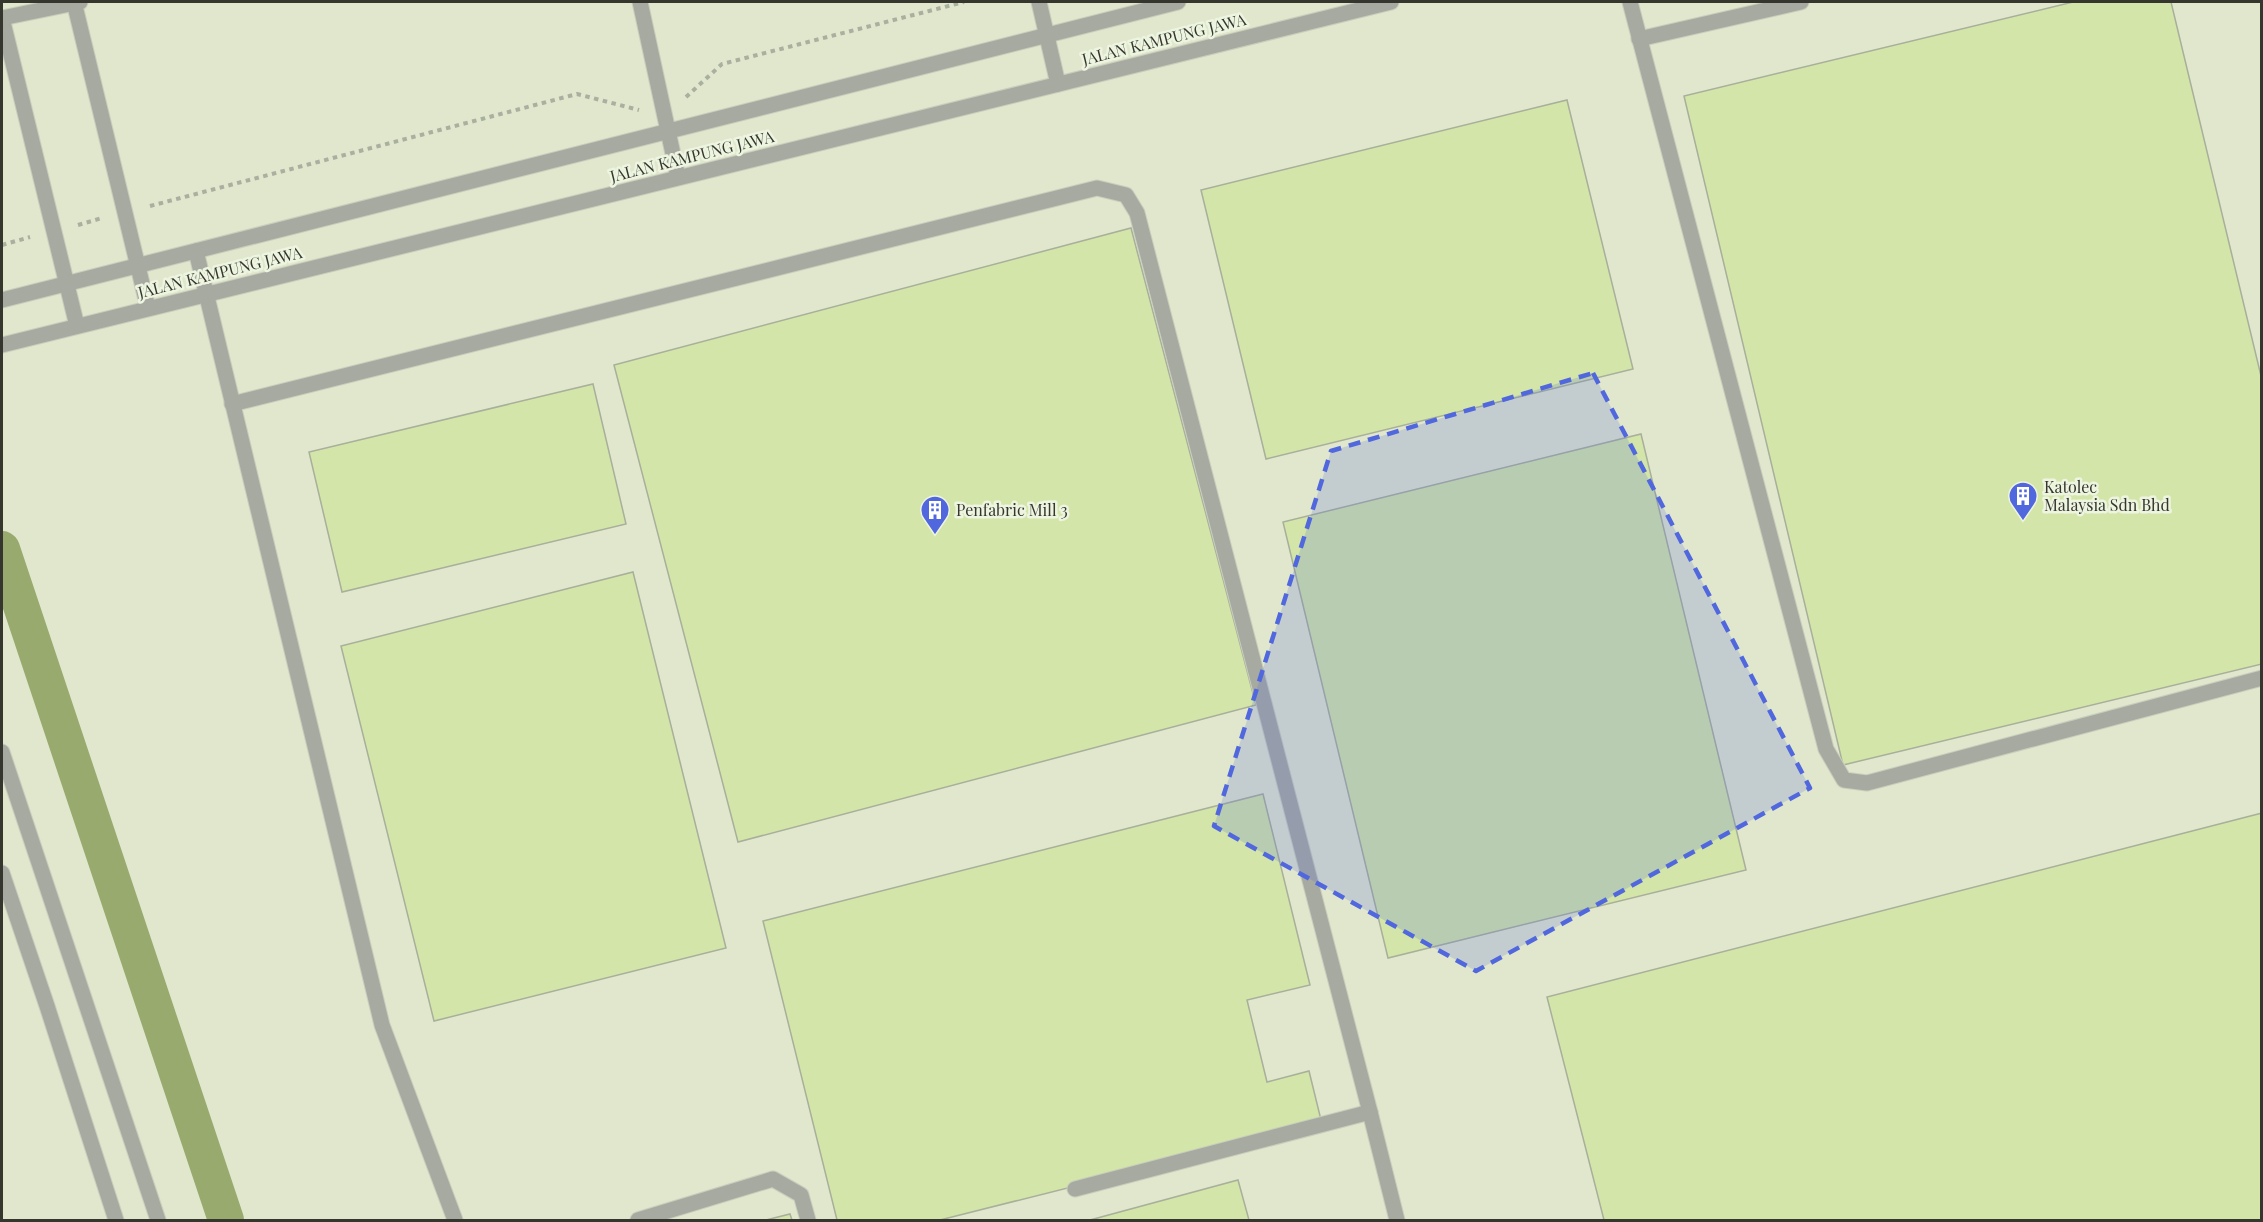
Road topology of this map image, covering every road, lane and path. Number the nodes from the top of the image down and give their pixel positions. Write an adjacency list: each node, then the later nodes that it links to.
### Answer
1 (76, 2): 9 (street); 16 (street)
2 (640, 2): 13 (street)
3 (964, 2): 13 (path)
4 (1039, 2): 10 (street)
5 (1178, 2): 10 (street, JALAN KAMPUNG JAWA)
6 (1391, 2): 12 (street, JALAN KAMPUNG JAWA)
7 (1630, 2): 11 (street)
8 (1801, 2): 11 (street)
9 (2, 18): 17 (street)
10 (1048, 34): 12 (street); 14 (street, JALAN KAMPUNG JAWA)
11 (1639, 39): 28 (street)
12 (1058, 84): 15 (street, JALAN KAMPUNG JAWA)
13 (663, 105): 14 (street); 16 (path)
14 (668, 130): 15 (street); 19 (street, JALAN KAMPUNG JAWA)
15 (678, 177): 22 (street, JALAN KAMPUNG JAWA)
16 (125, 212): 17 (path); 20 (street)
17 (54, 231): 18 (path); 21 (street)
18 (2, 245)
19 (196, 251): 20 (street, JALAN KAMPUNG JAWA); 22 (street)
20 (138, 265): 21 (street, JALAN KAMPUNG JAWA); 24 (street)
21 (67, 283): 23 (street, JALAN KAMPUNG JAWA); 25 (street)
22 (205, 294): 24 (street, JALAN KAMPUNG JAWA); 27 (street)
23 (2, 300)
24 (148, 308): 25 (street, JALAN KAMPUNG JAWA)
25 (77, 326): 26 (street, JALAN KAMPUNG JAWA)
26 (2, 345)
27 (232, 404): 31 (street); 35 (street)
28 (2262, 678)
29 (2, 752): 34 (street)
30 (2, 873): 33 (street)
31 (1370, 1112): 32 (street); 38 (street)
32 (1076, 1189)
33 (116, 1221)
34 (158, 1221)
35 (455, 1221)
36 (638, 1221): 37 (street)
37 (808, 1221)
38 (1397, 1221)

